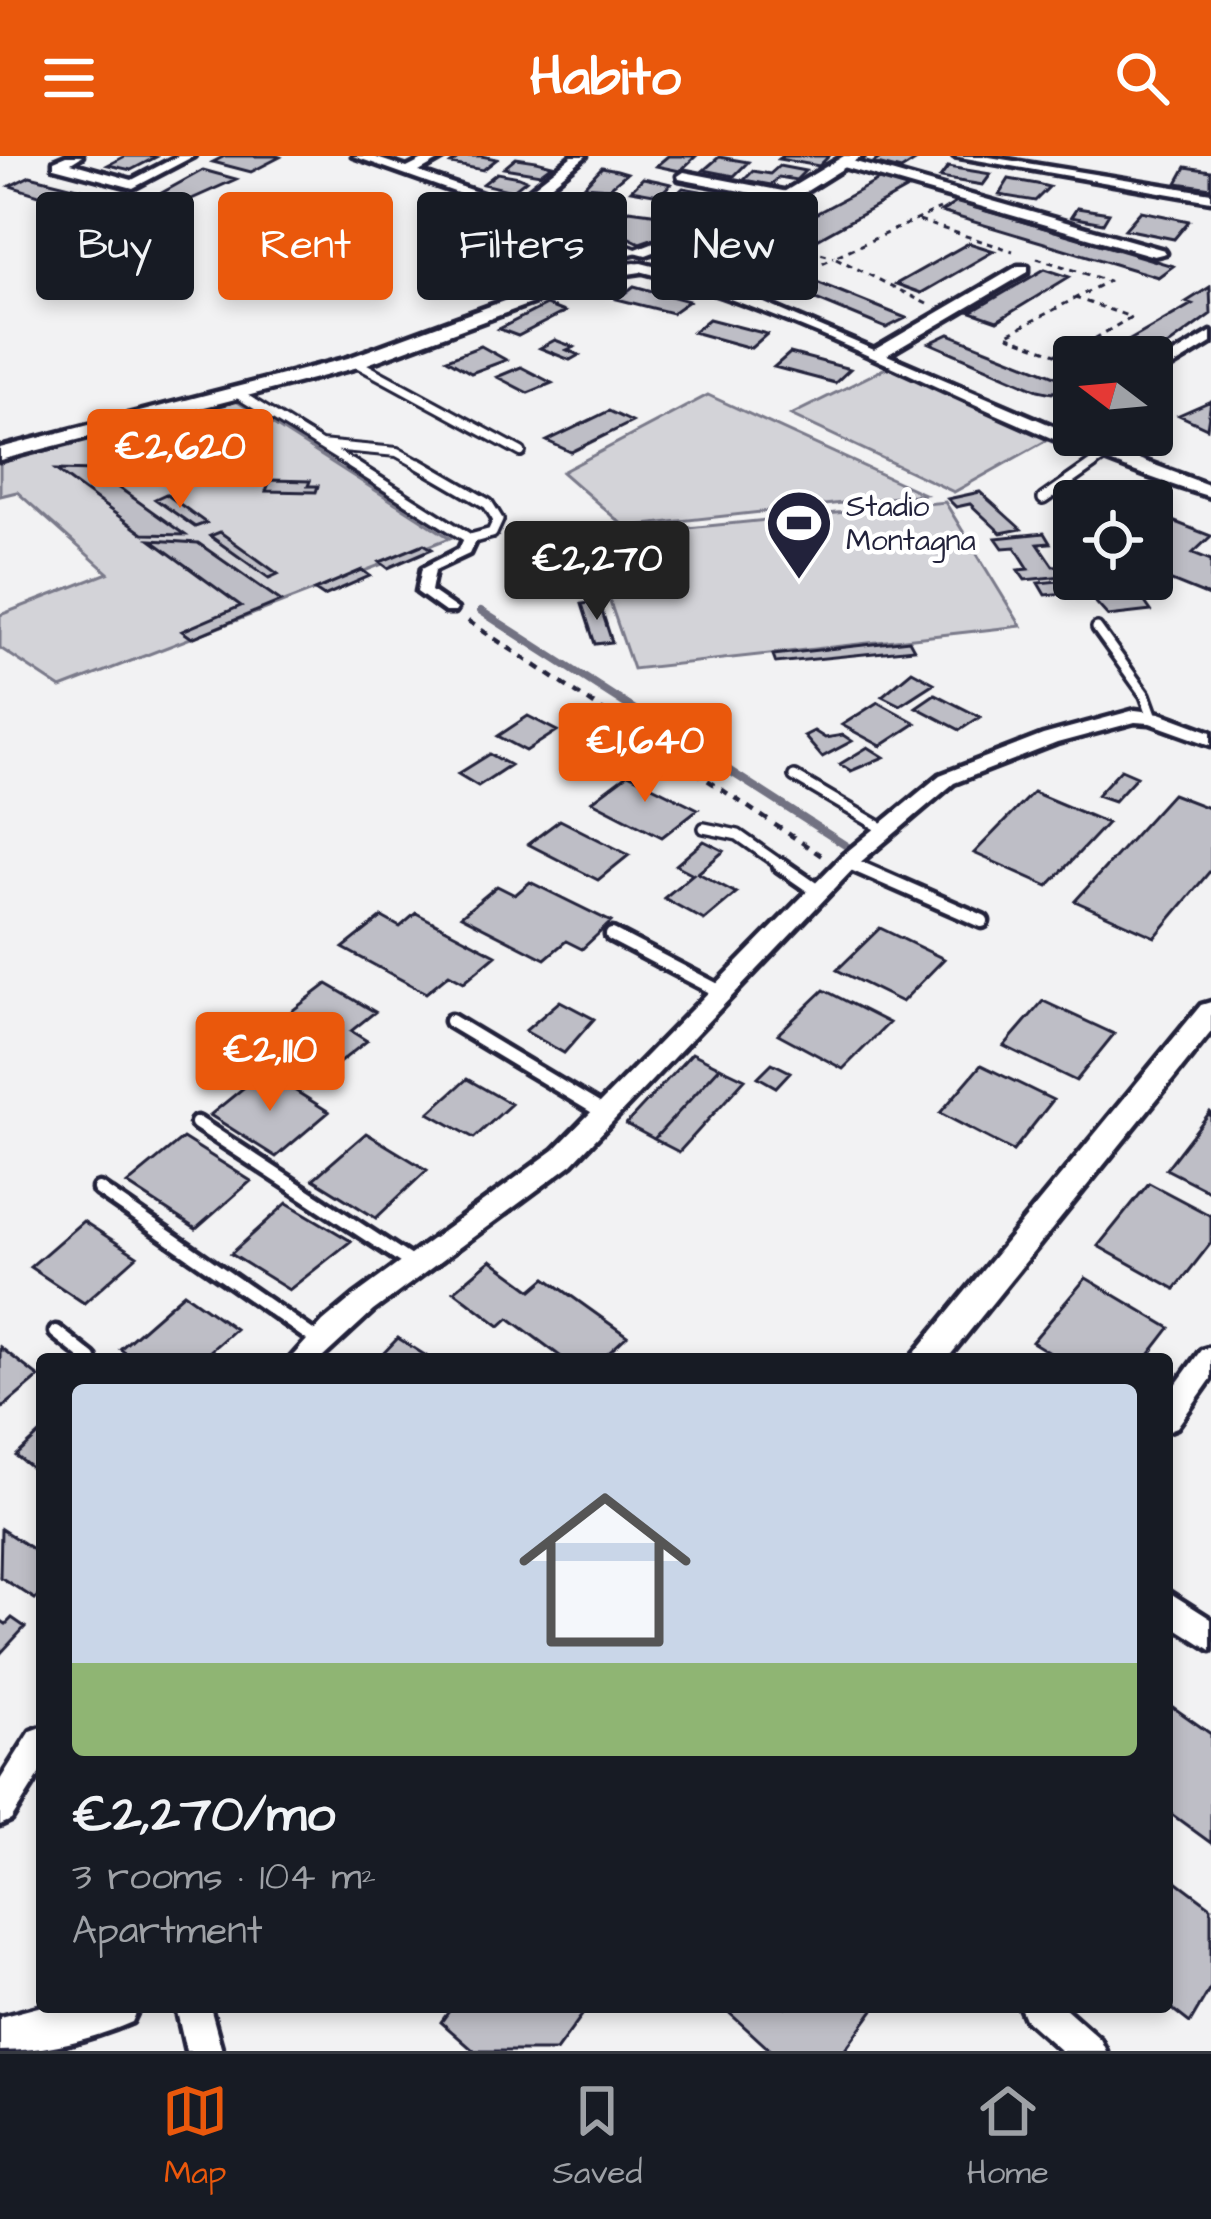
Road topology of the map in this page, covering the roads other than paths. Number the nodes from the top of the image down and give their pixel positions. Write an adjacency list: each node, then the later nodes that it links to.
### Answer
1 (76, 156): 2 (street)
2 (188, 156)
3 (359, 156): 8 (street)
4 (441, 156): 8 (street)
5 (580, 156): 11 (street)
6 (960, 156): 14 (street)
7 (850, 159): 13 (street); 15 (street)
8 (409, 172): 10 (street)
9 (683, 176): 12 (street)
10 (465, 192)
11 (534, 192)
12 (767, 192)
13 (795, 192)
14 (1211, 196)
15 (1159, 253)
16 (651, 254): 18 (street)
17 (627, 256): 18 (street)
18 (642, 258): 19 (street); 20 (street)
19 (651, 262)
20 (627, 263)
21 (1023, 269): 25 (street)
22 (524, 300): 27 (street)
23 (748, 300): 25 (street)
24 (1211, 336): 26 (street)
25 (875, 356): 29 (street)
26 (1173, 360)
27 (356, 362): 28 (street); 31 (lane)
28 (238, 394): 30 (lane); 32 (street)
29 (1053, 432)
30 (320, 445): 37 (lane); 37 (lane)
31 (521, 452)
32 (0, 454)
33 (1105, 456): 36 (lane)
34 (1117, 456): 35 (street)
35 (1211, 492)
36 (1043, 499)
37 (470, 539): 38 (street)
38 (450, 609)
39 (1096, 628): 40 (lane)
40 (1153, 717): 41 (street); 44 (street)
41 (1211, 739)
42 (794, 776): 44 (lane)
43 (704, 828): 46 (lane)
44 (884, 830): 45 (street)
45 (838, 861): 46 (street); 47 (lane)
46 (819, 892): 49 (street)
47 (982, 921)
48 (612, 935): 49 (lane)
49 (722, 993): 52 (street)
50 (1211, 1012): 59 (street)
51 (451, 1021): 52 (lane)
52 (606, 1114): 55 (street)
53 (197, 1123): 55 (lane)
54 (99, 1189): 57 (lane)
55 (417, 1267): 57 (street)
56 (56, 1333): 58 (lane)
57 (312, 1350)
58 (82, 1353)
59 (932, 1353)
60 (1211, 1358): 61 (street)
61 (1173, 1411)
62 (1173, 1609): 63 (street)
63 (1211, 1636)
64 (36, 1752): 65 (street)
65 (0, 1809)
66 (95, 2013): 69 (street)
67 (194, 2013): 70 (street)
68 (1043, 2013): 71 (street)
69 (0, 2039)
70 (204, 2051)
71 (1088, 2051)

